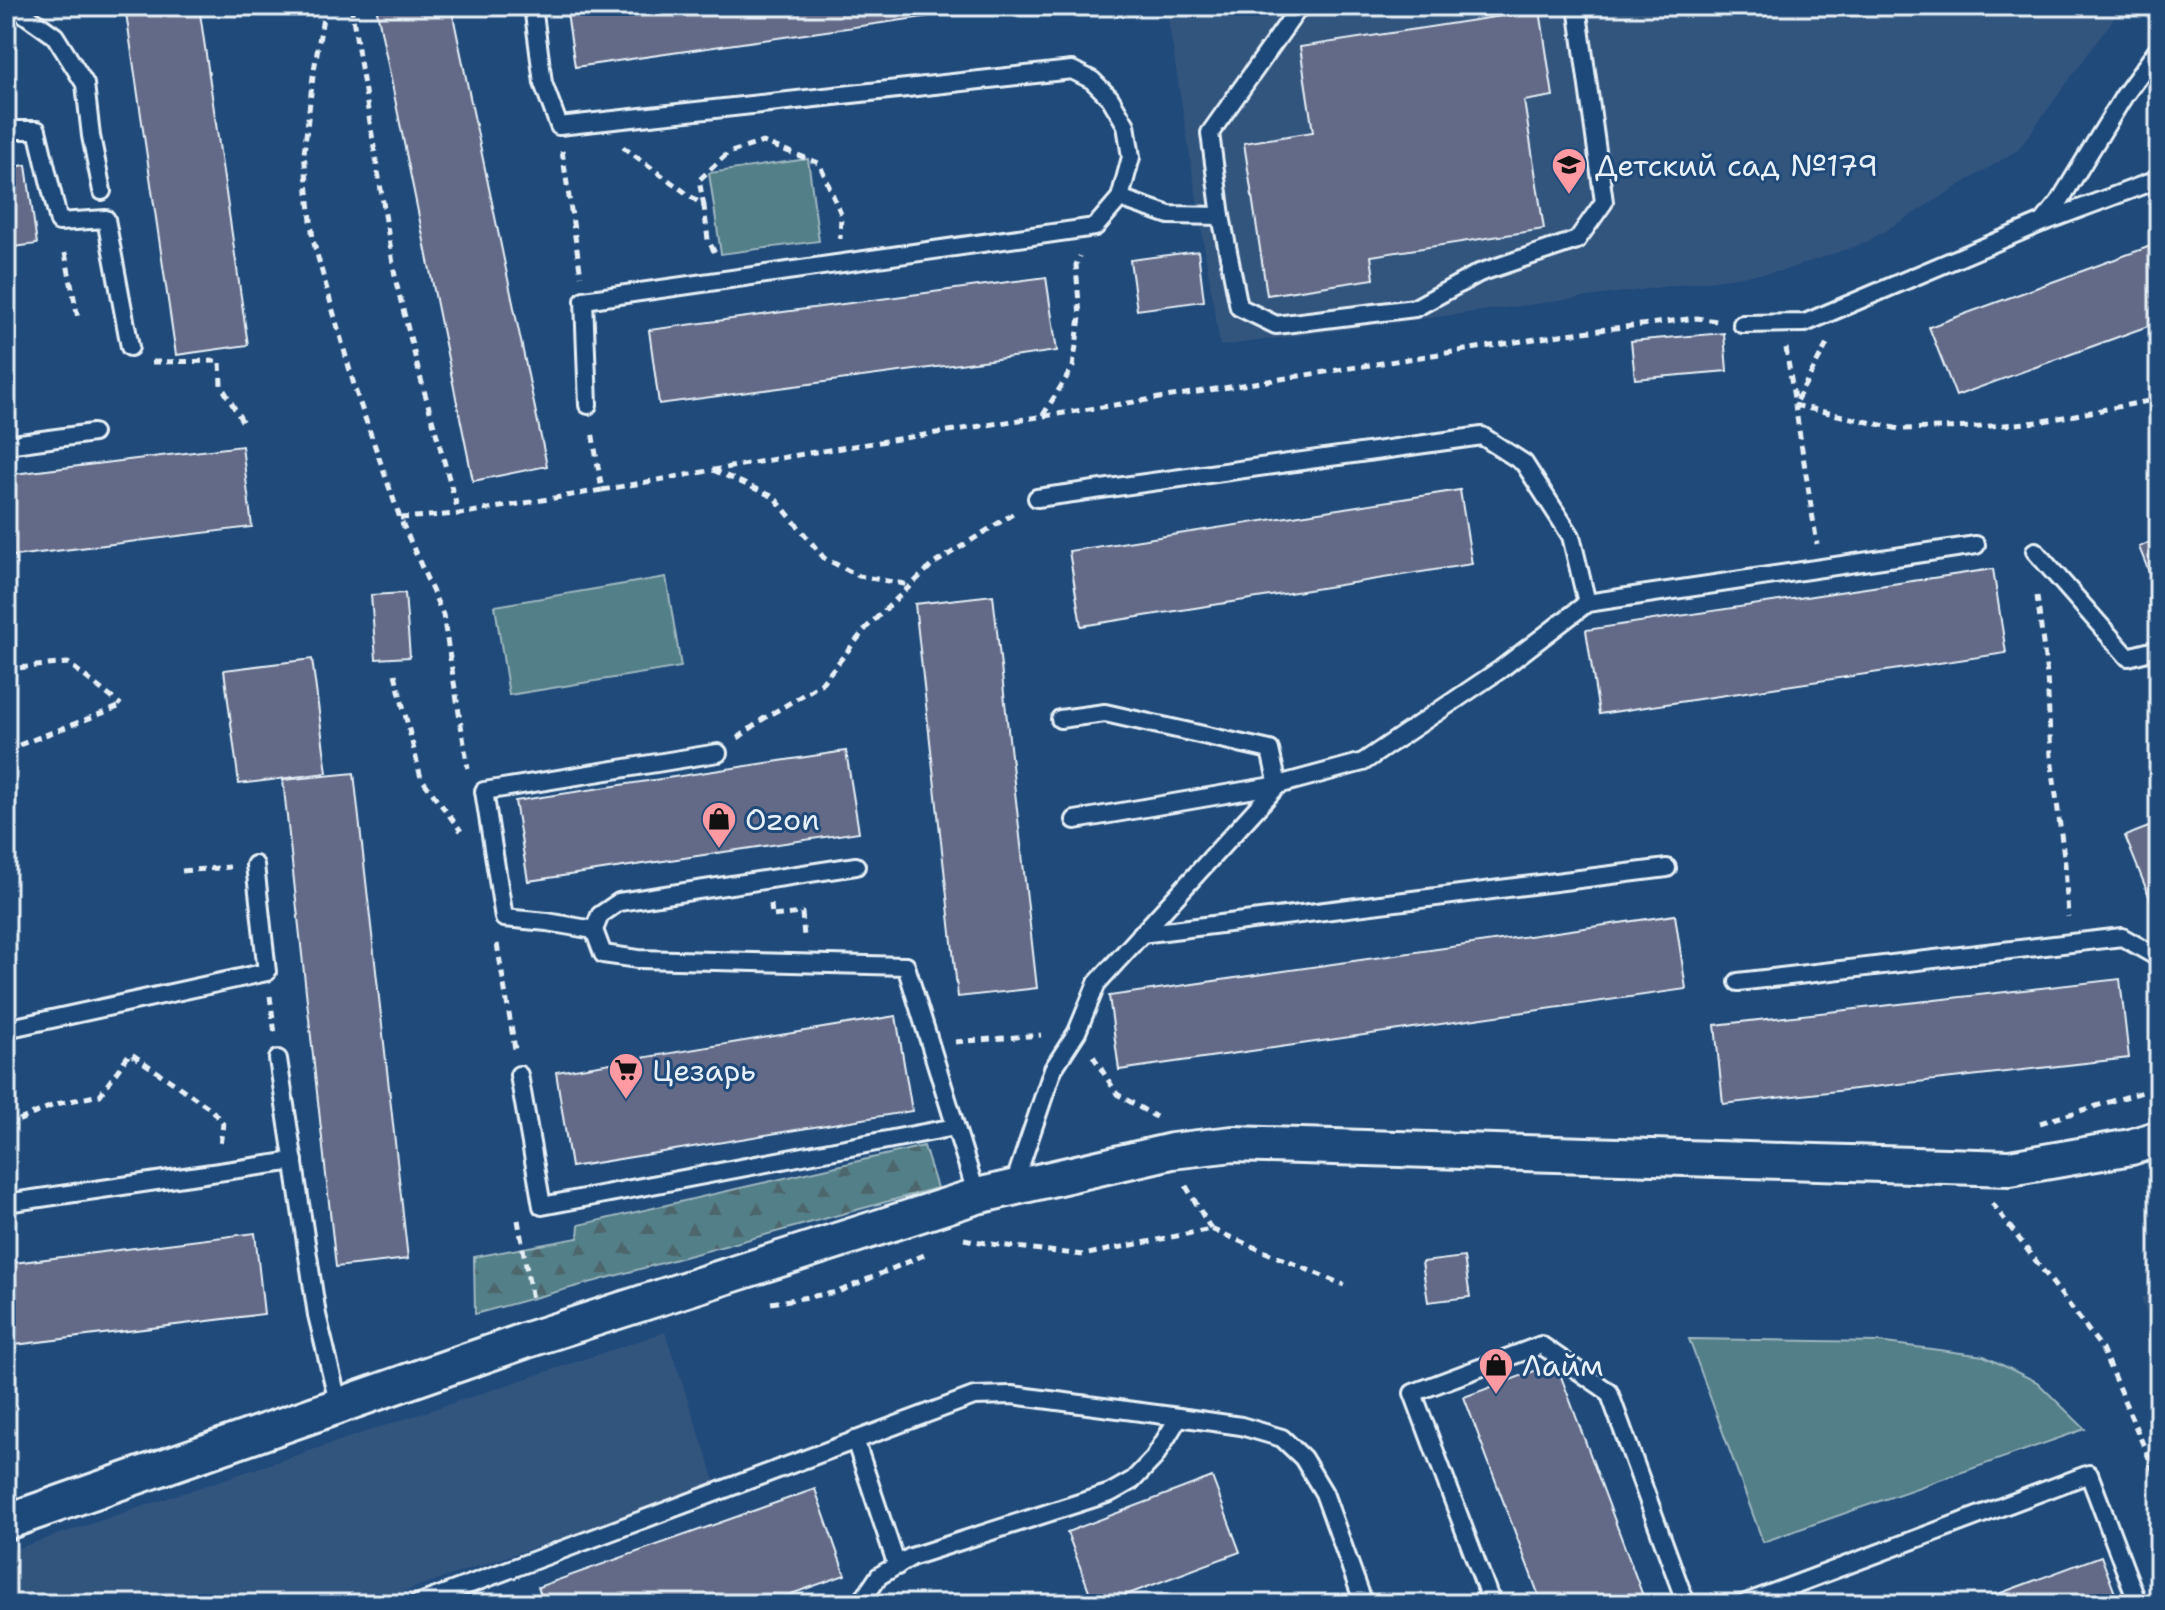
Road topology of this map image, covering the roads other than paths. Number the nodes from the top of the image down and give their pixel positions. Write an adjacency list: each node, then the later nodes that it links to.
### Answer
1 (13, 6): 8 (lane)
2 (533, 6): 9 (lane)
3 (1300, 6): 10 (lane)
4 (1577, 6): 10 (lane)
5 (2159, 48): 11 (lane)
6 (6, 130): 13 (lane)
7 (2159, 179): 11 (lane)
8 (102, 191)
9 (1120, 198): 10 (lane); 14 (lane)
10 (1221, 216)
11 (2043, 222): 12 (lane)
12 (1742, 324)
13 (130, 347)
14 (588, 405)
15 (93, 433): 16 (lane)
16 (6, 445)
17 (1037, 498): 20 (lane)
18 (1976, 545): 20 (lane)
19 (2035, 551): 21 (lane)
20 (1587, 603): 24 (lane)
21 (2159, 649)
22 (1060, 719): 24 (lane)
23 (718, 753): 29 (lane)
24 (1278, 785): 25 (lane); 30 (lane)
25 (1075, 820)
26 (255, 865): 33 (lane)
27 (856, 866): 29 (lane)
28 (1667, 868): 30 (lane)
29 (594, 930): 36 (lane)
30 (1141, 934): 39 (lane)
31 (2159, 958): 32 (lane)
32 (1738, 982)
33 (6, 1029)
34 (278, 1059): 38 (lane)
35 (519, 1075): 36 (lane)
36 (955, 1127): 40 (lane)
37 (2159, 1138): 39 (street)
38 (294, 1161): 41 (lane); 42 (lane)
39 (1013, 1187): 40 (street)
40 (977, 1196): 42 (street)
41 (6, 1203)
42 (339, 1406): 45 (street)
43 (1179, 1417): 44 (lane); 46 (lane); 49 (lane)
44 (855, 1440): 46 (lane); 47 (lane)
45 (6, 1522)
46 (897, 1566): 48 (lane)
47 (417, 1604)
48 (860, 1604)
49 (1364, 1604)
50 (1492, 1604): 51 (lane)
51 (1686, 1604)
52 (1743, 1604): 53 (lane)
53 (2138, 1604)

